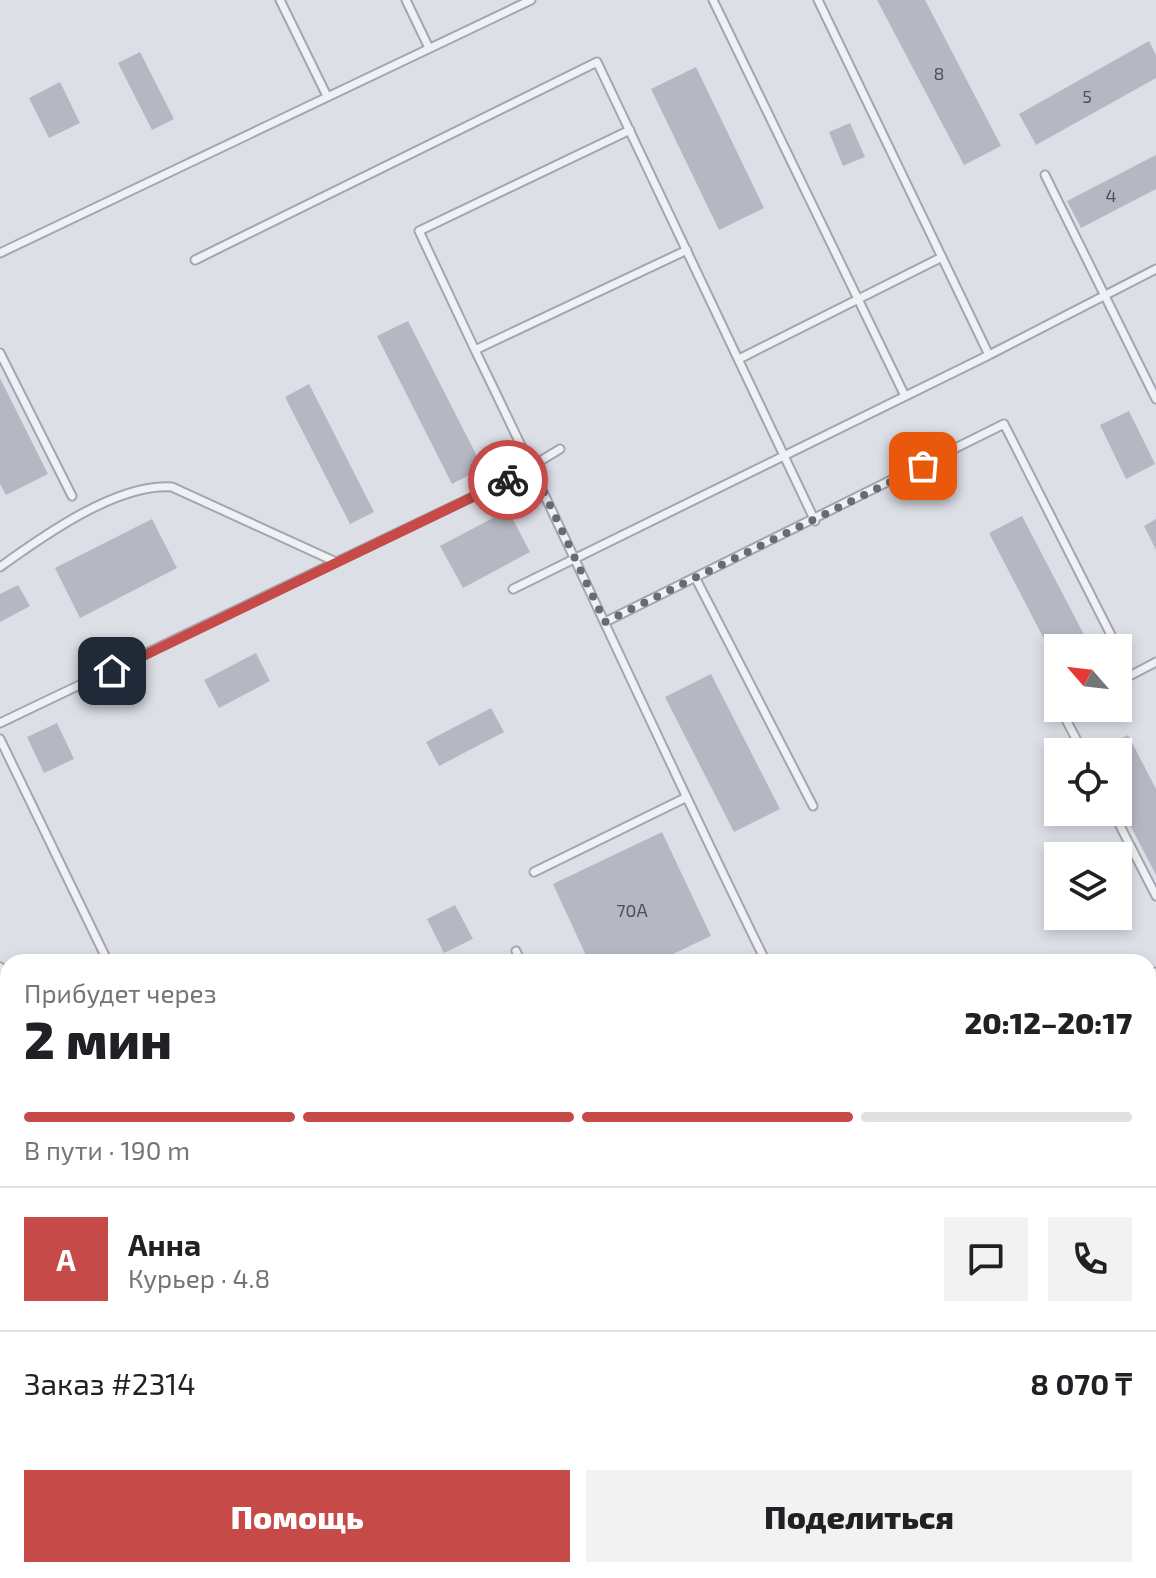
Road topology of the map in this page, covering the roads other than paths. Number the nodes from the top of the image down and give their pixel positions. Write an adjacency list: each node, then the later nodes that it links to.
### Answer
1 (280, 0): 8 (lane)
2 (406, 0): 7 (lane)
3 (531, 0): 6 (lane)
4 (713, 0): 17 (lane)
5 (818, 0): 13 (lane)
6 (514, 4): 7 (lane)
7 (429, 48): 8 (lane)
8 (327, 96): 12 (lane)
9 (630, 130): 11 (lane); 14 (lane); 18 (lane)
10 (1045, 175): 16 (lane)
11 (687, 250): 18 (lane); 21 (lane)
12 (0, 253)
13 (942, 257): 17 (lane); 20 (lane)
14 (195, 260)
15 (1156, 269): 16 (lane)
16 (1106, 295): 20 (lane); 23 (lane)
17 (859, 299): 21 (lane); 22 (lane)
18 (475, 350): 26 (lane)
19 (0, 353): 27 (lane)
20 (989, 355): 22 (lane)
21 (739, 359): 25 (lane)
22 (905, 396): 25 (lane)
23 (1156, 399)
24 (560, 449): 26 (lane)
25 (784, 454): 28 (lane); 29 (lane)
26 (531, 465): 29 (lane); 30 (lane)
27 (72, 496)
28 (815, 521): 32 (lane); 35 (lane)
29 (576, 557): 33 (lane); 34 (lane)
30 (337, 562): 31 (lane); 38 (lane)
31 (0, 567)
32 (696, 579): 34 (lane); 41 (lane)
33 (513, 589)
34 (605, 622): 40 (lane)
35 (1110, 634)
36 (1156, 662): 37 (lane)
37 (1132, 675)
38 (0, 723)
39 (0, 739): 46 (lane)
40 (685, 798): 43 (lane); 48 (lane)
41 (813, 806)
42 (1120, 826): 44 (lane)
43 (534, 872)
44 (1156, 896)
45 (516, 951): 47 (lane)
46 (104, 954)
47 (517, 954)
48 (762, 954)

